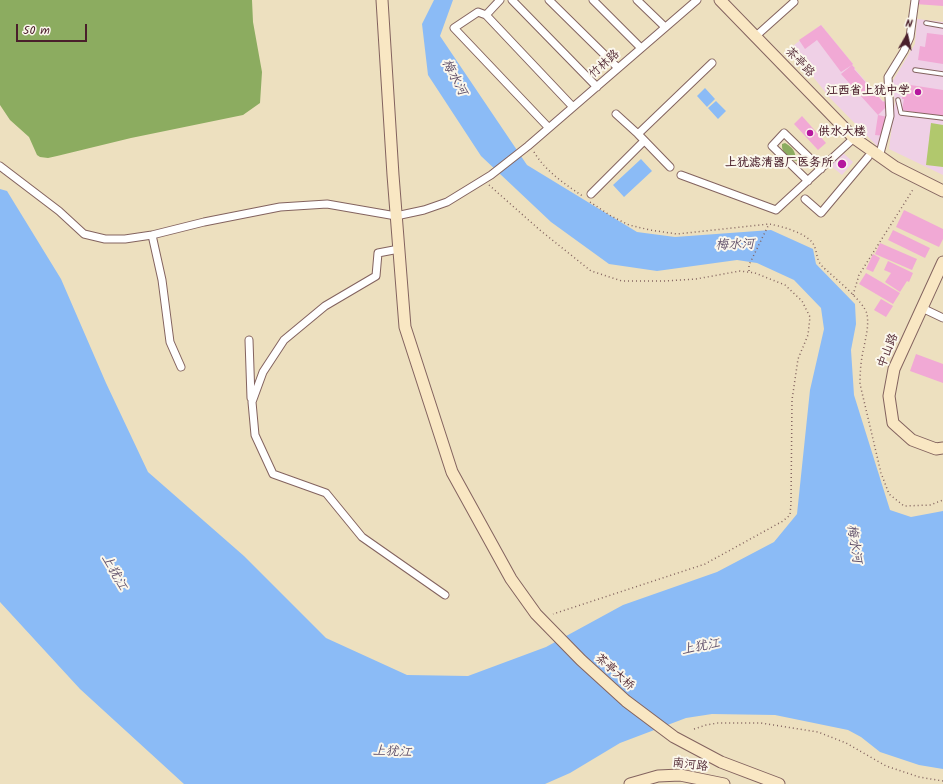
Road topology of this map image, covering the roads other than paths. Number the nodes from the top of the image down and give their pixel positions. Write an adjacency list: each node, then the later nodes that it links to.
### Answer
1 (382, 0): 40 (main road, 茶亭大桥)
2 (500, 0): 11 (street)
3 (512, 0): 21 (street)
4 (549, 0): 18 (street)
5 (593, 0): 16 (street)
6 (637, 0): 14 (street)
7 (697, 0): 14 (street, 竹林路)
8 (720, 0): 15 (main road, 茶亭路)
9 (915, 0): 31 (street)
10 (794, 2): 15 (street)
11 (486, 15): 23 (street); 26 (street)
12 (926, 23): 13 (lane)
13 (943, 26)
14 (665, 27): 16 (street, 竹林路)
15 (756, 36): 28 (main road, 茶亭路)
16 (641, 48): 18 (street, 竹林路)
17 (712, 63): 27 (street)
18 (618, 68): 21 (street, 竹林路)
19 (915, 70): 20 (lane)
20 (943, 74)
21 (597, 87): 23 (street, 竹林路)
22 (898, 100): 25 (lane)
23 (573, 107): 26 (street, 竹林路)
24 (616, 114): 27 (street)
25 (943, 118)
26 (549, 128): 40 (street, 竹林路)
27 (638, 134): 29 (street)
28 (854, 138): 31 (main road, 茶亭路); 34 (street)
29 (644, 141): 33 (street); 38 (street)
30 (868, 157): 39 (street)
31 (879, 157): 37 (main road, 茶亭路)
32 (0, 166): 41 (street)
33 (670, 167)
34 (821, 169): 36 (street); 36 (street)
35 (681, 175): 36 (street)
36 (808, 180)
37 (943, 191)
38 (591, 194)
39 (805, 199)
40 (396, 216): 41 (street); 42 (main road, 茶亭大桥)
41 (152, 235): 47 (street)
42 (399, 249): 48 (street); 53 (main road, 茶亭大桥)
43 (943, 262): 44 (main road, 中山路)
44 (922, 308): 45 (street); 49 (main road, 中山路)
45 (943, 318)
46 (249, 340): 48 (street)
47 (181, 368)
48 (252, 402): 50 (street)
49 (943, 448)
50 (445, 594)
51 (630, 784): 52 (main road, 南河路)
52 (724, 784)
53 (779, 784)

